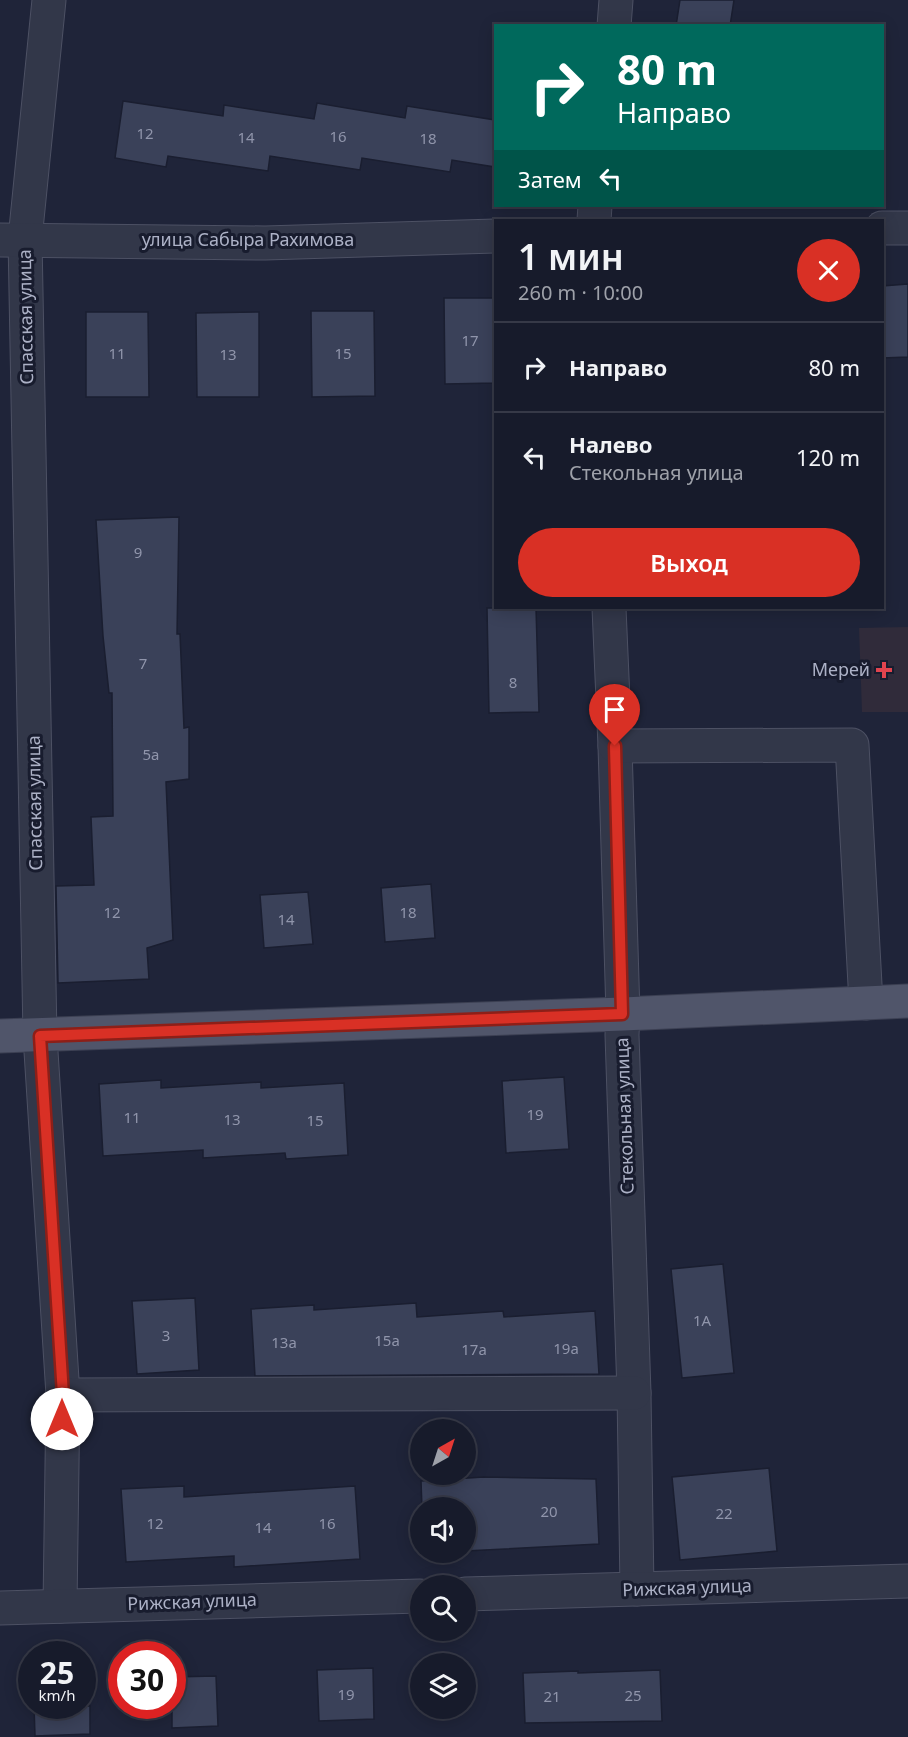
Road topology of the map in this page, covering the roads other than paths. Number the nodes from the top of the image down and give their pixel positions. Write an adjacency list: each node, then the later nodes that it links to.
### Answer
1 (49, 0): 7 (street, Спасская улица)
2 (616, 0): 3 (street)
3 (614, 24)
4 (884, 228): 5 (street)
5 (908, 228)
6 (494, 236): 7 (street, улица Сабыра Рахимова)
7 (12, 240): 14 (street, Спасская улица)
8 (609, 609): 9 (street, Стекольная улица)
9 (615, 746): 11 (street); 12 (street, Стекольная улица)
10 (908, 1000): 11 (main road)
11 (866, 1003): 12 (main road)
12 (622, 1014): 14 (main road); 15 (street, Стекольная улица)
13 (0, 1036): 14 (main road)
14 (40, 1036): 16 (street, Спасская улица)
15 (634, 1393): 16 (street); 18 (street, Стекольная улица)
16 (63, 1395): 21 (street, Спасская улица)
17 (908, 1581): 18 (street, Рижская улица)
18 (637, 1589): 19 (street, Рижская улица)
19 (476, 1594)
20 (410, 1596): 21 (street, Рижская улица)
21 (60, 1606): 22 (street, Рижская улица)
22 (0, 1608)

